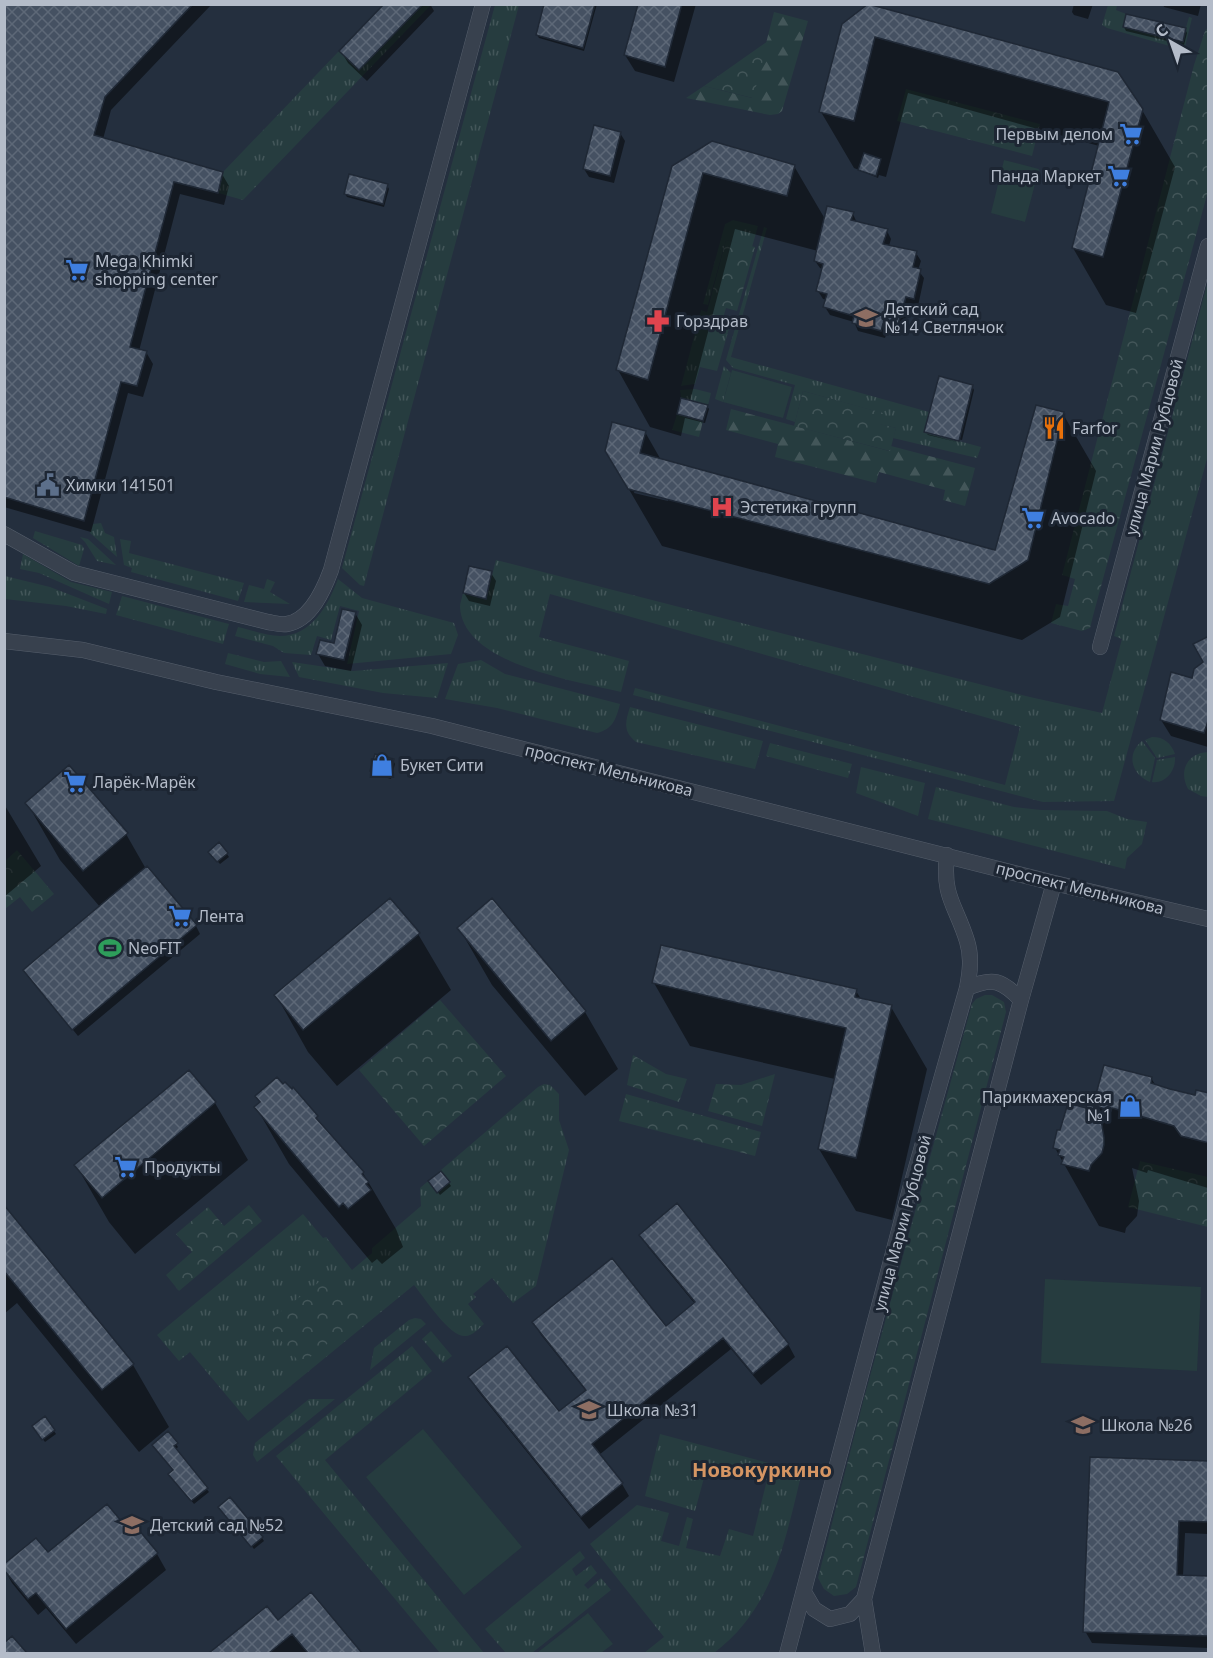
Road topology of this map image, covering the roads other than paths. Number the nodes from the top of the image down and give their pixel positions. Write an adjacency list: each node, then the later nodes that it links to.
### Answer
1 (483, 4): 3 (street)
2 (1209, 246): 5 (street, улица Марии Рубцовой)
3 (4, 534)
4 (4, 641): 6 (street, проспект Мельникова)
5 (1100, 647)
6 (947, 855): 7 (street, проспект Мельникова); 9 (street, улица Марии Рубцовой)
7 (1054, 883): 8 (street, проспект Мельникова); 10 (street)
8 (1209, 919)
9 (967, 988): 10 (street); 11 (street, улица Марии Рубцовой)
10 (1021, 1000): 12 (street)
11 (804, 1592): 12 (street); 13 (street, улица Марии Рубцовой)
12 (864, 1599): 14 (street)
13 (787, 1653)
14 (873, 1653)

